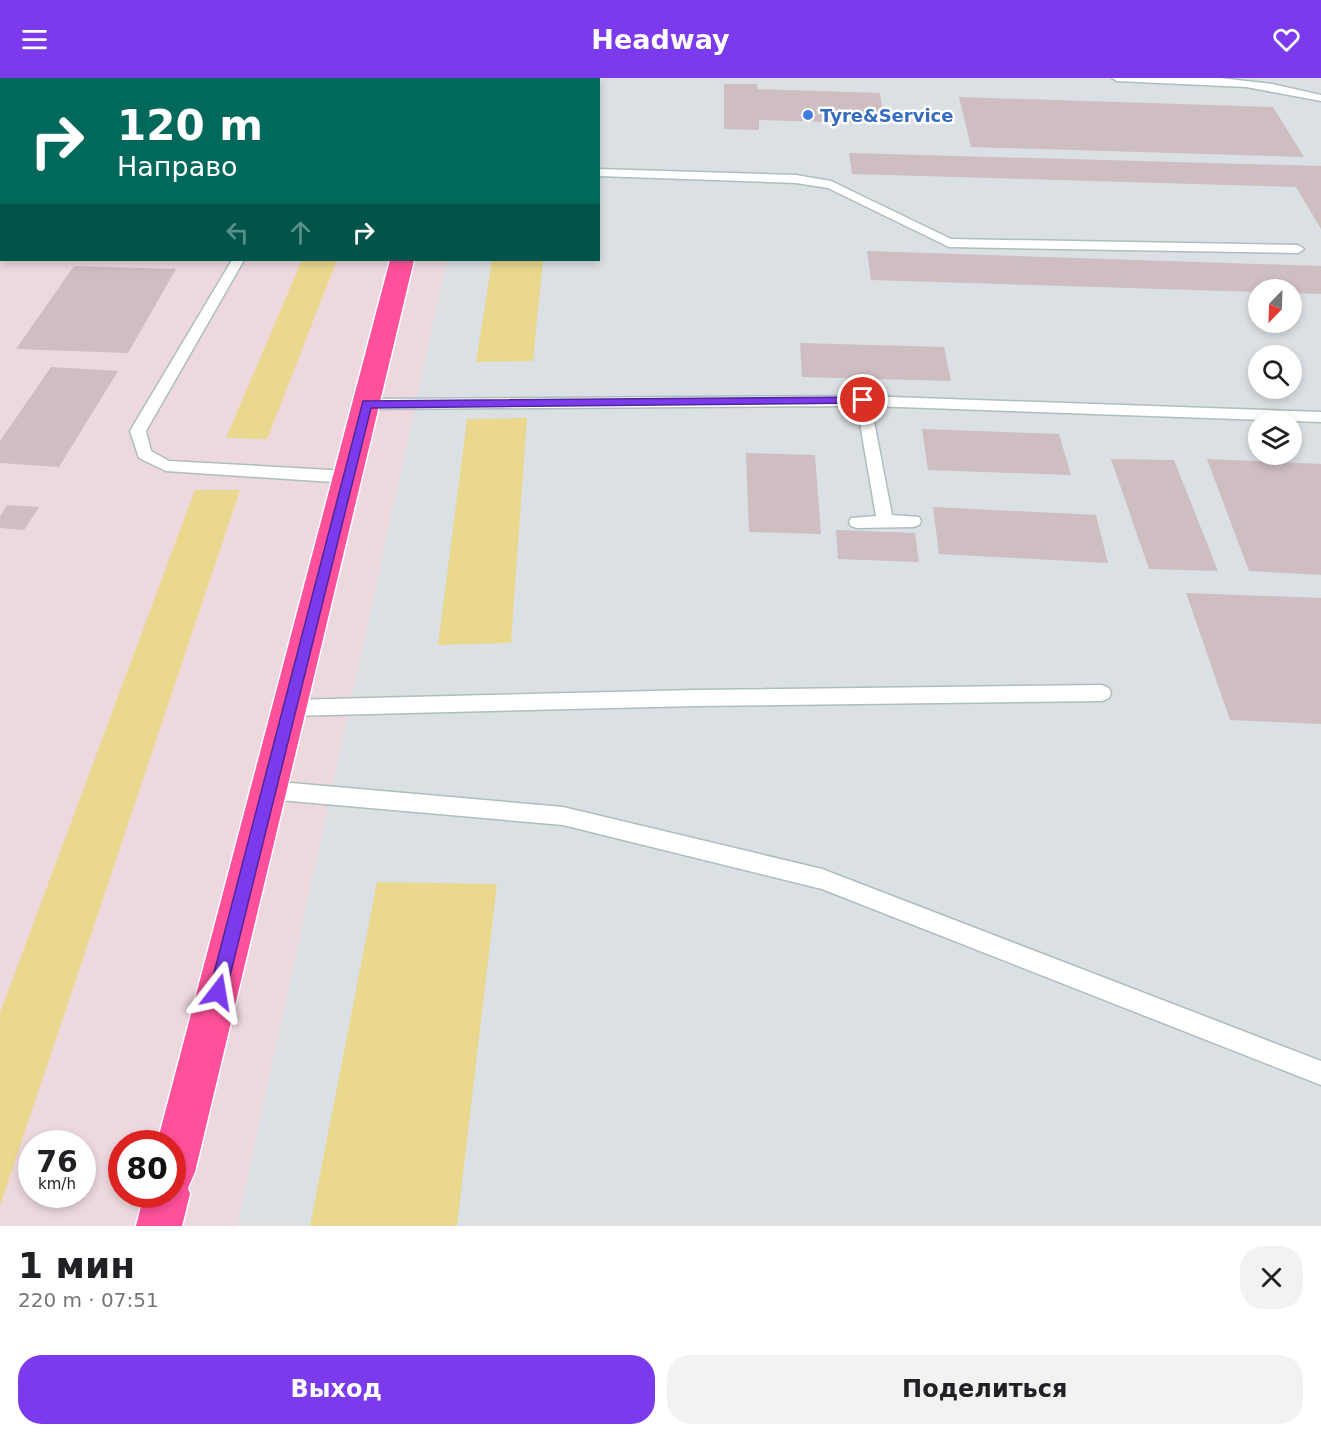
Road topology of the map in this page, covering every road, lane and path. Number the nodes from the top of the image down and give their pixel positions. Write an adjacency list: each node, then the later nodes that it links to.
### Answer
1 (1117, 78): 2 (lane)
2 (1321, 98)
3 (600, 172): 4 (lane)
4 (1298, 249)
5 (237, 261): 10 (lane)
6 (402, 261): 8 (highway)
7 (863, 400): 8 (lane); 9 (lane); 13 (lane)
8 (367, 404): 10 (highway)
9 (1321, 417)
10 (348, 477): 15 (highway)
11 (913, 521): 13 (lane)
12 (857, 522): 13 (lane)
13 (885, 522)
14 (1102, 693): 15 (lane)
15 (289, 708): 16 (highway)
16 (268, 790): 17 (lane); 18 (highway)
17 (1321, 1073)
18 (183, 1130)
19 (164, 1208): 20 (highway)
20 (159, 1226)

